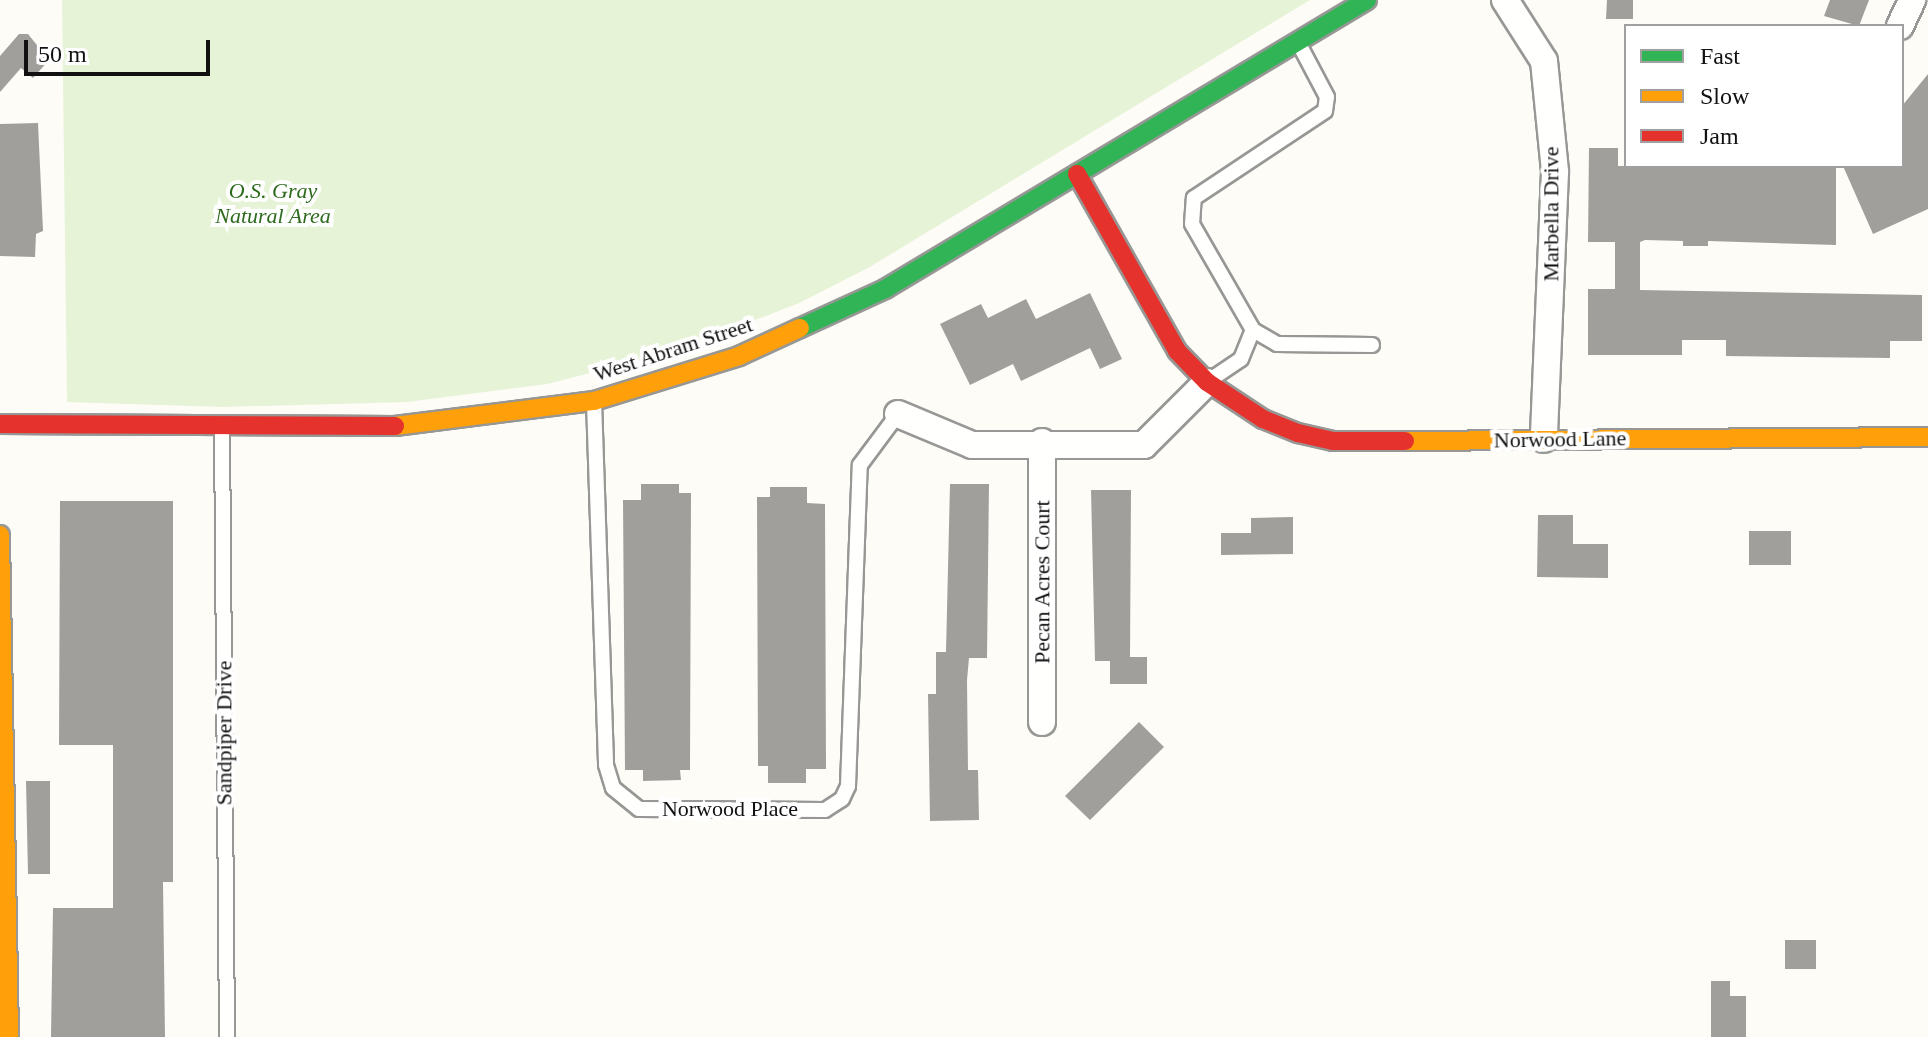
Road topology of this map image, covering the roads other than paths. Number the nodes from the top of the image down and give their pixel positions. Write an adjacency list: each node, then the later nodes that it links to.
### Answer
1 (1367, 0): 5 (street, West Abram Street)
2 (1505, 0): 15 (street, Marbella Drive)
3 (1912, 0): 4 (street)
4 (1901, 24)
5 (1298, 42): 6 (street, West Abram Street); 7 (lane)
6 (1077, 174): 9 (street, Norwood Lane); 10 (street, West Abram Street)
7 (1253, 330): 8 (lane); 9 (lane)
8 (1372, 345)
9 (1207, 382): 15 (street, Norwood Lane); 16 (street)
10 (594, 401): 11 (lane, Norwood Place); 13 (street, West Abram Street)
11 (898, 414): 16 (street)
12 (0, 424): 13 (street, West Abram Street)
13 (222, 429): 20 (lane, Sandpiper Drive)
14 (1928, 437): 15 (street, Norwood Lane)
15 (1544, 439)
16 (1042, 442): 18 (street, Pecan Acres Court)
17 (0, 535): 19 (street)
18 (1042, 722)
19 (9, 1037)
20 (227, 1037)

